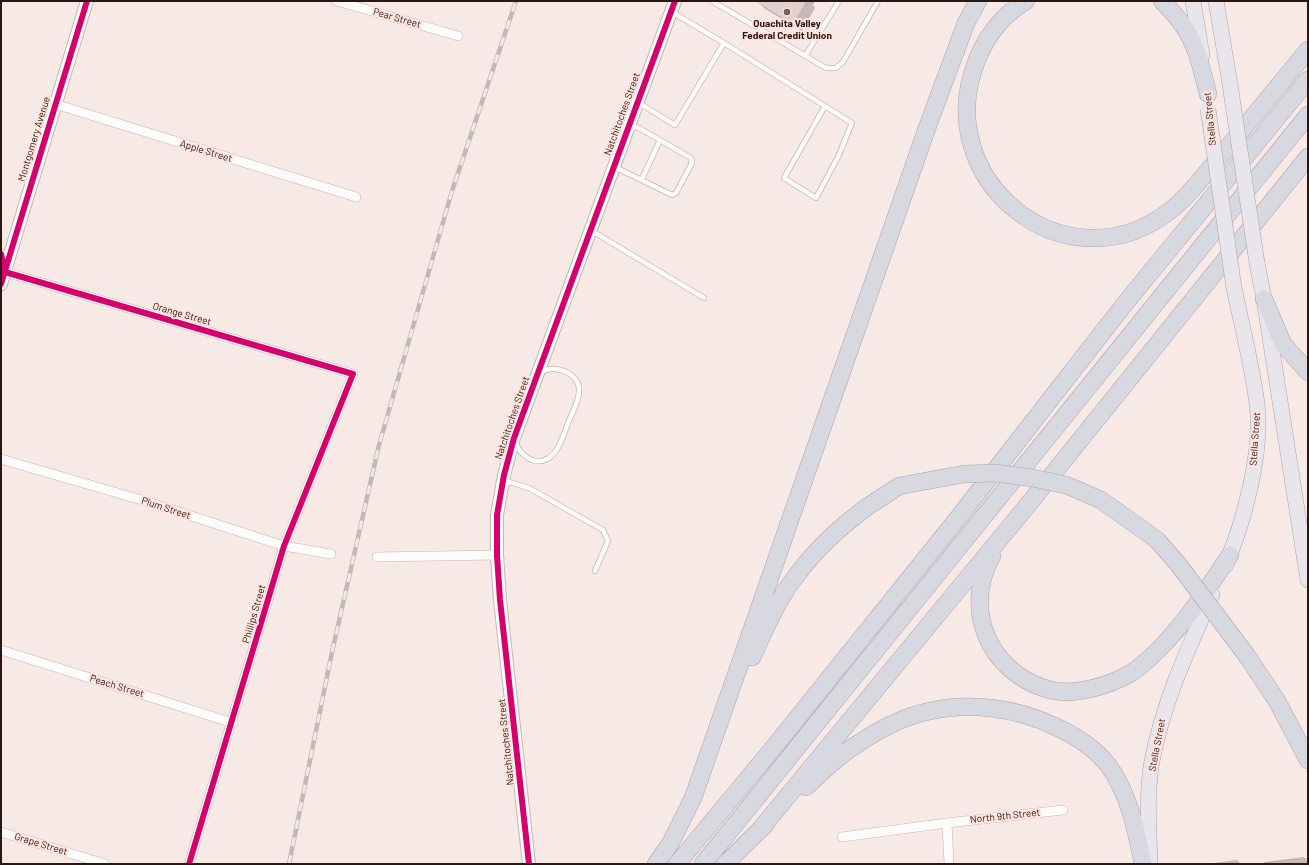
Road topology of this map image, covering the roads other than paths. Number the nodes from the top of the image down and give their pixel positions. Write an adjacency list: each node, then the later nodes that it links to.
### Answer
1 (87, 1): 20 (street, Montgomery Avenue)
2 (337, 1): 13 (street, Pear Street)
3 (712, 1): 11 (lane)
4 (839, 1): 16 (lane)
5 (878, 1): 16 (lane)
6 (978, 1): 53 (highway)
7 (1026, 1): 15 (highway)
8 (1162, 1): 19 (highway)
9 (1194, 1): 19 (main road, Stella Street)
10 (1216, 1): 35 (main road, bridge)
11 (718, 3): 16 (lane)
12 (673, 6): 14 (lane); 18 (street, Natchitoches Street)
13 (458, 36)
14 (724, 43): 18 (lane); 21 (lane)
15 (1308, 50)
16 (805, 56)
17 (1308, 80): 63 (highway)
18 (637, 102): 23 (street, Natchitoches Street)
19 (1208, 102): 46 (main road, Stella Street, bridge)
20 (55, 104): 29 (street, Apple Street); 33 (street, Montgomery Avenue)
21 (825, 106): 21 (lane)
22 (1308, 115): 64 (highway)
23 (629, 126): 24 (lane); 26 (street, Natchitoches Street)
24 (660, 140): 28 (lane); 28 (lane)
25 (1308, 157): 30 (highway)
26 (614, 166): 28 (lane); 31 (street, Natchitoches Street)
27 (1308, 175): 30 (highway)
28 (642, 179)
29 (356, 197)
30 (1270, 204): 42 (highway)
31 (590, 230): 34 (lane); 36 (street, Natchitoches Street)
32 (1, 254): 33 (street)
33 (3, 278): 38 (street, Orange Street)
34 (704, 298)
35 (1264, 299): 37 (highway); 49 (main road)
36 (538, 372): 39 (street, Natchitoches Street); 39 (lane)
37 (1308, 372)
38 (353, 374): 43 (street, Phillips Street)
39 (514, 438): 41 (street, Natchitoches Street)
40 (1, 460): 43 (street, Plum Street)
41 (502, 485): 45 (street, Natchitoches Street); 48 (lane)
42 (1027, 506): 46 (highway); 57 (highway)
43 (284, 546): 44 (street, Plum Street); 51 (street, Phillips Street)
44 (331, 554)
45 (497, 555): 47 (street); 61 (street, Natchitoches Street)
46 (1230, 555): 68 (main road, Stella Street)
47 (377, 557)
48 (595, 572)
49 (1308, 580)
50 (1, 650): 51 (street, Peach Street)
51 (233, 723): 60 (street, Phillips Street)
52 (1308, 760): 53 (highway, bridge)
53 (693, 798): 62 (highway)
54 (1063, 810): 55 (street, North 9th Street)
55 (947, 822): 58 (street, North 9th Street); 66 (street)
56 (1, 832): 59 (street, Grape Street)
57 (758, 832): 65 (highway); 67 (highway)
58 (842, 837)
59 (105, 864)
60 (189, 864)
61 (530, 864)
62 (656, 864)
63 (677, 864)
64 (703, 864)
65 (725, 864)
66 (949, 864)
67 (1143, 864)
68 (1150, 864)

